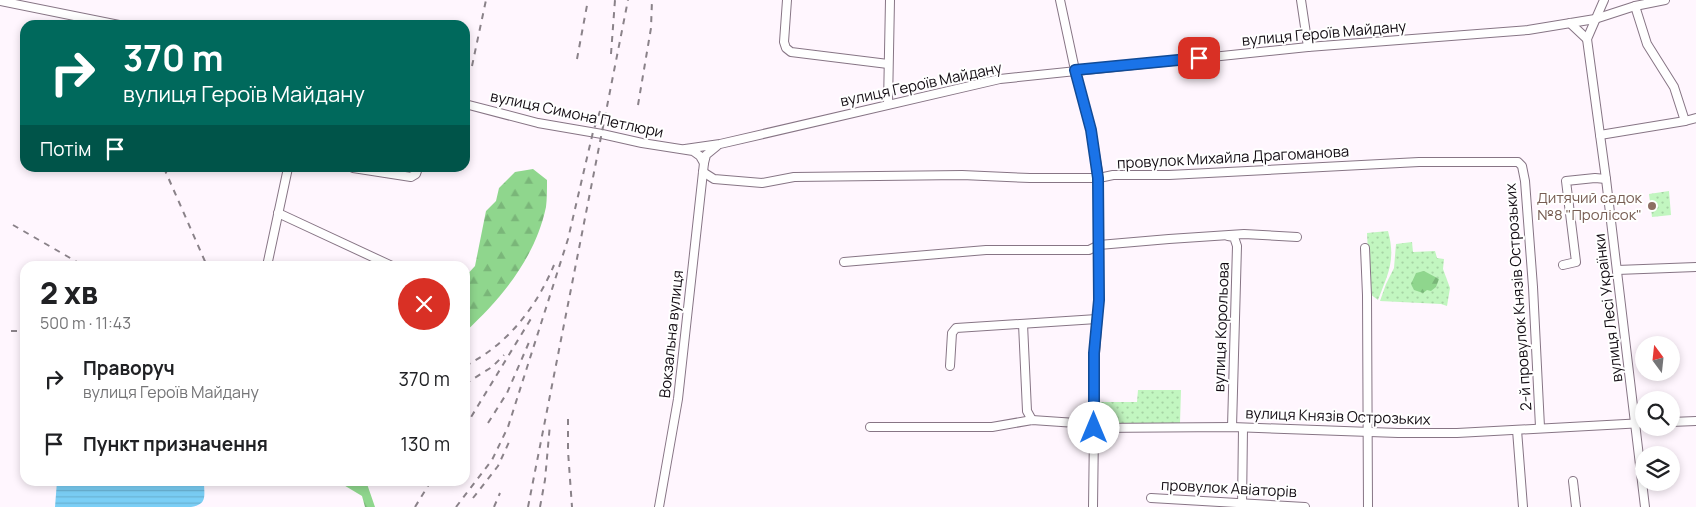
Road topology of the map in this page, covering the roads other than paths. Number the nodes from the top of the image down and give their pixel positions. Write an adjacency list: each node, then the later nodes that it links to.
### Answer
1 (787, 0): 14 (street)
2 (890, 0): 14 (street)
3 (1060, 0): 15 (street)
4 (1301, 0): 13 (street)
5 (1604, 0): 9 (street, вулиця Лесі Українки)
6 (1665, 0): 8 (street, вулиця Героїв Майдану)
7 (0, 1): 10 (street)
8 (1635, 6): 9 (street, вулиця Героїв Майдану); 19 (street)
9 (1595, 19): 11 (street, вулиця Героїв Майдану); 12 (street, вулиця Лесі Українки)
10 (94, 20)
11 (1570, 23): 12 (street); 13 (street, вулиця Героїв Майдану)
12 (1587, 39): 20 (street, вулиця Лесі Українки)
13 (1308, 47): 15 (street, вулиця Героїв Майдану)
14 (888, 64): 16 (street)
15 (1075, 70): 16 (street, вулиця Героїв Майдану); 29 (street)
16 (888, 104): 21 (street, вулиця Героїв Майдану)
17 (470, 105): 22 (street, вулиця Симона Петлюри)
18 (1696, 118): 19 (street)
19 (1685, 121): 20 (street)
20 (1600, 135): 30 (street, вулиця Лесі Українки)
21 (720, 144): 22 (street, вулиця Героїв Майдану); 23 (street)
22 (684, 149): 23 (street)
23 (704, 164): 28 (street, Вокзальна вулиця)
24 (1522, 166): 29 (street, провулок Михайла Драгоманова); 51 (street, 2-й провулок Князів Острозьких)
25 (287, 172): 31 (street)
26 (382, 172): 27 (street)
27 (417, 172)
28 (703, 172): 29 (street, провулок Михайла Драгоманова); 60 (street, Вокзальна вулиця)
29 (1098, 178): 34 (street)
30 (1606, 179): 39 (street); 41 (street, вулиця Лесі Українки)
31 (278, 213): 36 (street); 37 (street)
32 (1226, 236): 33 (street); 34 (street); 50 (street, вулиця Корольова)
33 (1297, 237)
34 (1099, 245): 38 (street); 42 (street)
35 (1365, 248): 55 (street)
36 (269, 261)
37 (380, 261)
38 (844, 262)
39 (1563, 265)
40 (1696, 267): 41 (street)
41 (1617, 270): 48 (street, вулиця Лесі Українки)
42 (1097, 319): 43 (street); 52 (street)
43 (1023, 324): 44 (street); 45 (street)
44 (950, 366)
45 (1032, 420): 49 (street, вулиця Князів Острозьких); 52 (street, вулиця Князів Острозьких)
46 (1696, 421): 47 (street)
47 (1680, 422)
48 (1635, 423): 51 (street, вулиця Князів Острозьких)
49 (870, 426)
50 (1232, 427): 52 (street, вулиця Князів Острозьких); 53 (street, вулиця Князів Острозьких)
51 (1540, 427): 54 (street, вулиця Князів Острозьких)
52 (1094, 428): 61 (street)
53 (1244, 428): 55 (street, вулиця Князів Острозьких); 59 (street)
54 (1517, 430): 55 (street, вулиця Князів Острозьких); 64 (street)
55 (1367, 432): 63 (street)
56 (1637, 436): 66 (street, вулиця Лесі Українки)
57 (1574, 481): 65 (street)
58 (1151, 498): 59 (street, провулок Авіаторів)
59 (1242, 506): 62 (street, провулок Авіаторів)
60 (659, 507)
61 (1093, 507)
62 (1305, 507)
63 (1368, 507)
64 (1524, 507)
65 (1576, 507)
66 (1645, 507)

